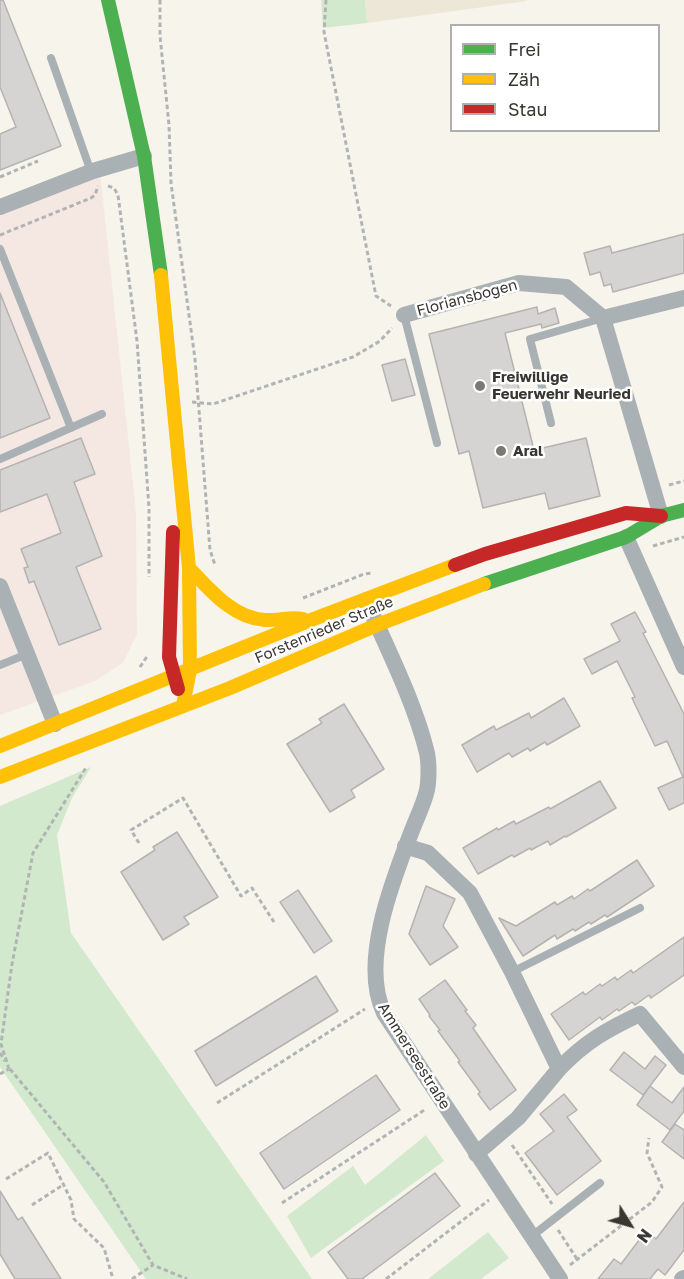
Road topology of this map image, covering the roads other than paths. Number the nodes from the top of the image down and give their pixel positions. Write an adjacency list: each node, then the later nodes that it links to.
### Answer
1 (108, 0): 3 (main road)
2 (51, 58): 4 (lane)
3 (144, 156): 4 (street); 13 (main road)
4 (95, 178): 5 (street)
5 (0, 207)
6 (0, 249): 12 (lane)
7 (684, 298): 9 (street)
8 (404, 315): 9 (street, Floriansbogen); 14 (lane)
9 (603, 318): 11 (lane); 17 (street)
10 (102, 414): 12 (lane)
11 (551, 423)
12 (71, 428): 15 (lane)
13 (177, 441): 19 (main road); 28 (main road)
14 (437, 443)
15 (0, 459)
16 (684, 510): 17 (main road, Forstenrieder Straße)
17 (661, 516): 18 (main road, Forstenrieder Straße); 21 (main road, Forstenrieder Straße)
18 (626, 537): 23 (main road, Forstenrieder Straße); 26 (street)
19 (189, 568): 22 (main road); 27 (main road)
20 (0, 586): 24 (street)
21 (366, 600): 22 (main road, Forstenrieder Straße); 23 (street, Ammerseestraße)
22 (311, 620): 27 (main road, Forstenrieder Straße)
23 (377, 625): 29 (main road, Forstenrieder Straße); 33 (street, Ammerseestraße)
24 (27, 654): 25 (lane); 30 (street)
25 (0, 665)
26 (684, 667)
27 (190, 670): 28 (main road, Forstenrieder Straße); 29 (main road)
28 (173, 677): 29 (main road); 30 (main road, Forstenrieder Straße)
29 (183, 705): 32 (main road, Forstenrieder Straße)
30 (55, 724): 31 (main road, Forstenrieder Straße)
31 (0, 746)
32 (0, 777)
33 (405, 846): 35 (street); 38 (street, Ammerseestraße)
34 (640, 908): 35 (lane)
35 (512, 972): 37 (street)
36 (684, 1067): 37 (street)
37 (559, 1069): 38 (street)
38 (476, 1154): 40 (street, Ammerseestraße)
39 (600, 1183): 40 (lane)
40 (531, 1236): 41 (street, Ammerseestraße)
41 (558, 1277)

